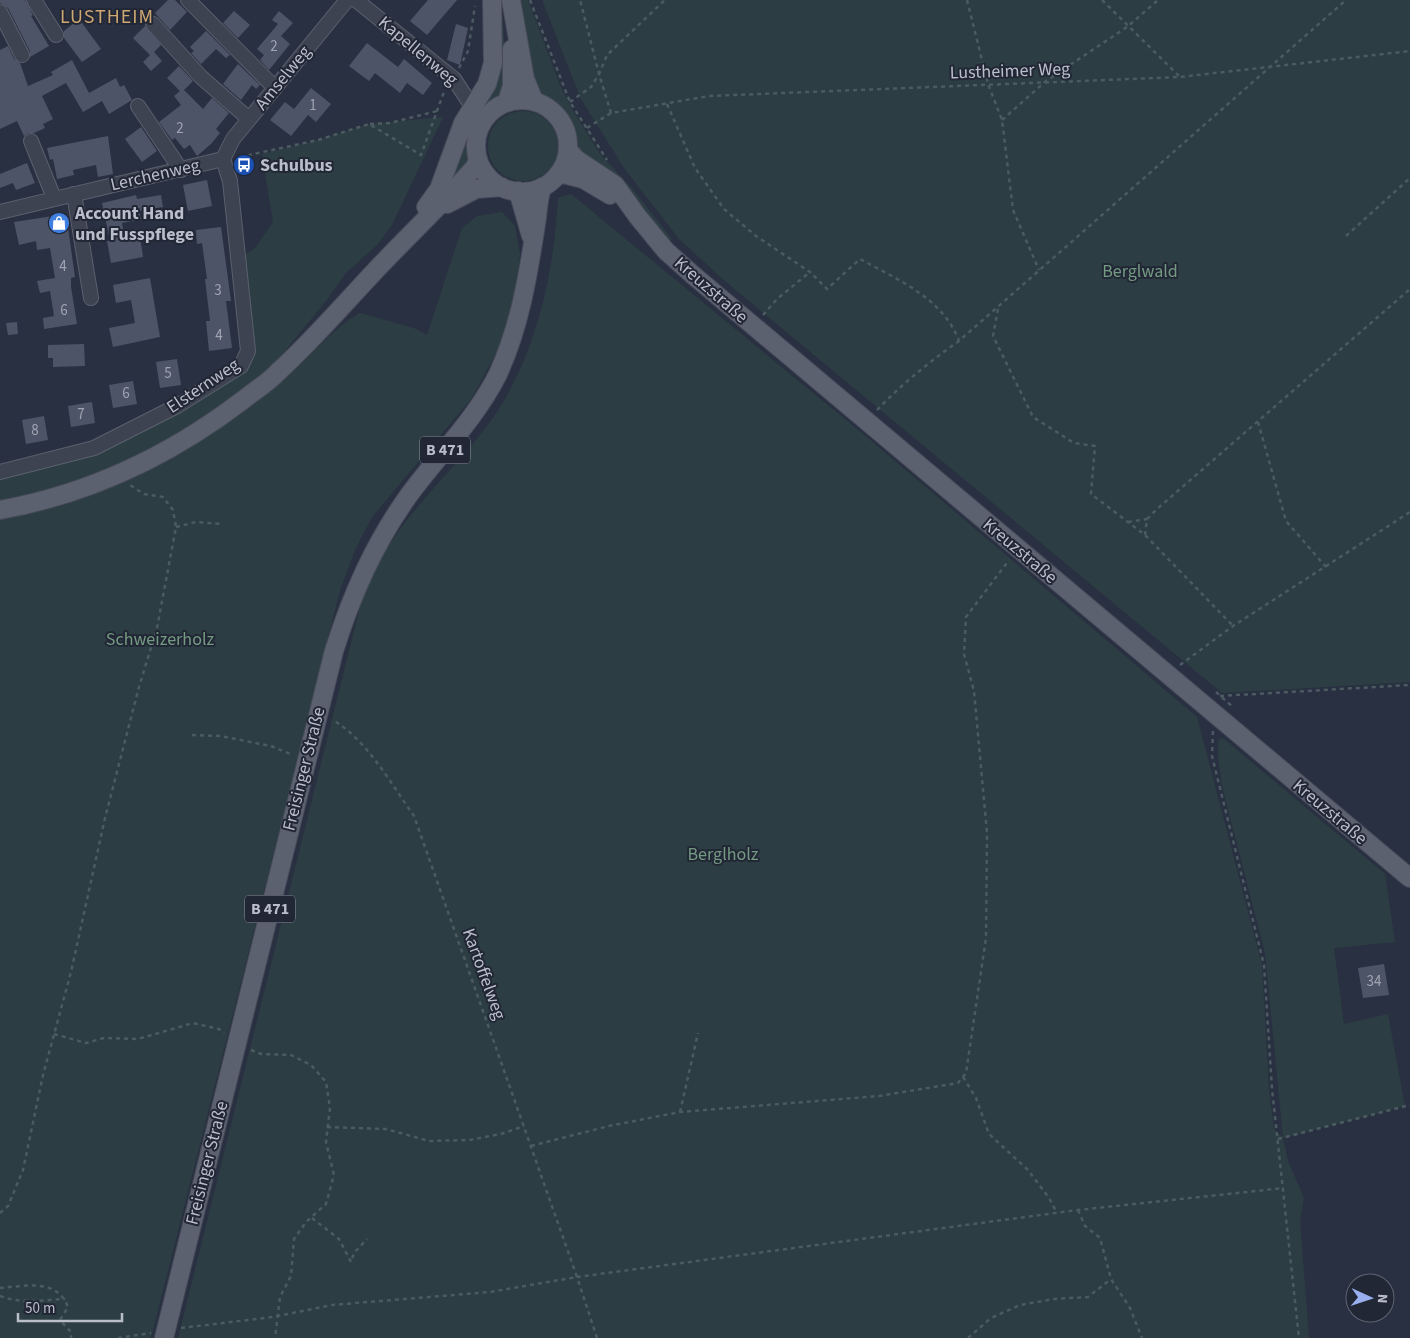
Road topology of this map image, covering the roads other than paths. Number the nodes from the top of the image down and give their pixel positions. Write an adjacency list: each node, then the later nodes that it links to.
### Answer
1 (34, 0): 9 (street)
2 (188, 0): 11 (street)
3 (348, 0): 11 (street, Amselweg)
4 (356, 0): 15 (street, Kapellenweg)
5 (492, 0): 15 (main road)
6 (512, 7): 12 (main road); 13 (main road)
7 (0, 12): 10 (street)
8 (153, 24): 16 (street)
9 (56, 35)
10 (22, 55)
11 (276, 88): 16 (street, Amselweg)
12 (534, 101): 13 (main road); 18 (main road)
13 (506, 102): 20 (main road)
14 (138, 106): 21 (street)
15 (473, 108): 31 (main road)
16 (249, 119): 19 (street, Amselweg)
17 (31, 141): 26 (street)
18 (568, 150): 22 (main road); 29 (main road, Kreuzstraße)
19 (223, 159): 21 (street, Lerchenweg); 33 (street, Elsternweg)
20 (478, 160): 24 (main road); 27 (main road)
21 (181, 170): 25 (street, Lerchenweg)
22 (558, 173): 23 (main road); 29 (main road, Kreuzstraße)
23 (542, 187): 24 (main road); 30 (main road, B 471)
24 (510, 189): 27 (main road); 30 (main road, B 471)
25 (74, 194): 26 (street, Lerchenweg); 32 (street)
26 (54, 198): 28 (street, Lerchenweg)
27 (435, 211): 31 (main road)
28 (0, 212)
29 (638, 217): 35 (main road, Kreuzstraße)
30 (532, 240): 36 (main road, Freisinger Straße / B 471)
31 (387, 259): 34 (main road)
32 (92, 298)
33 (0, 472)
34 (0, 510)
35 (1410, 878)
36 (165, 1334)

